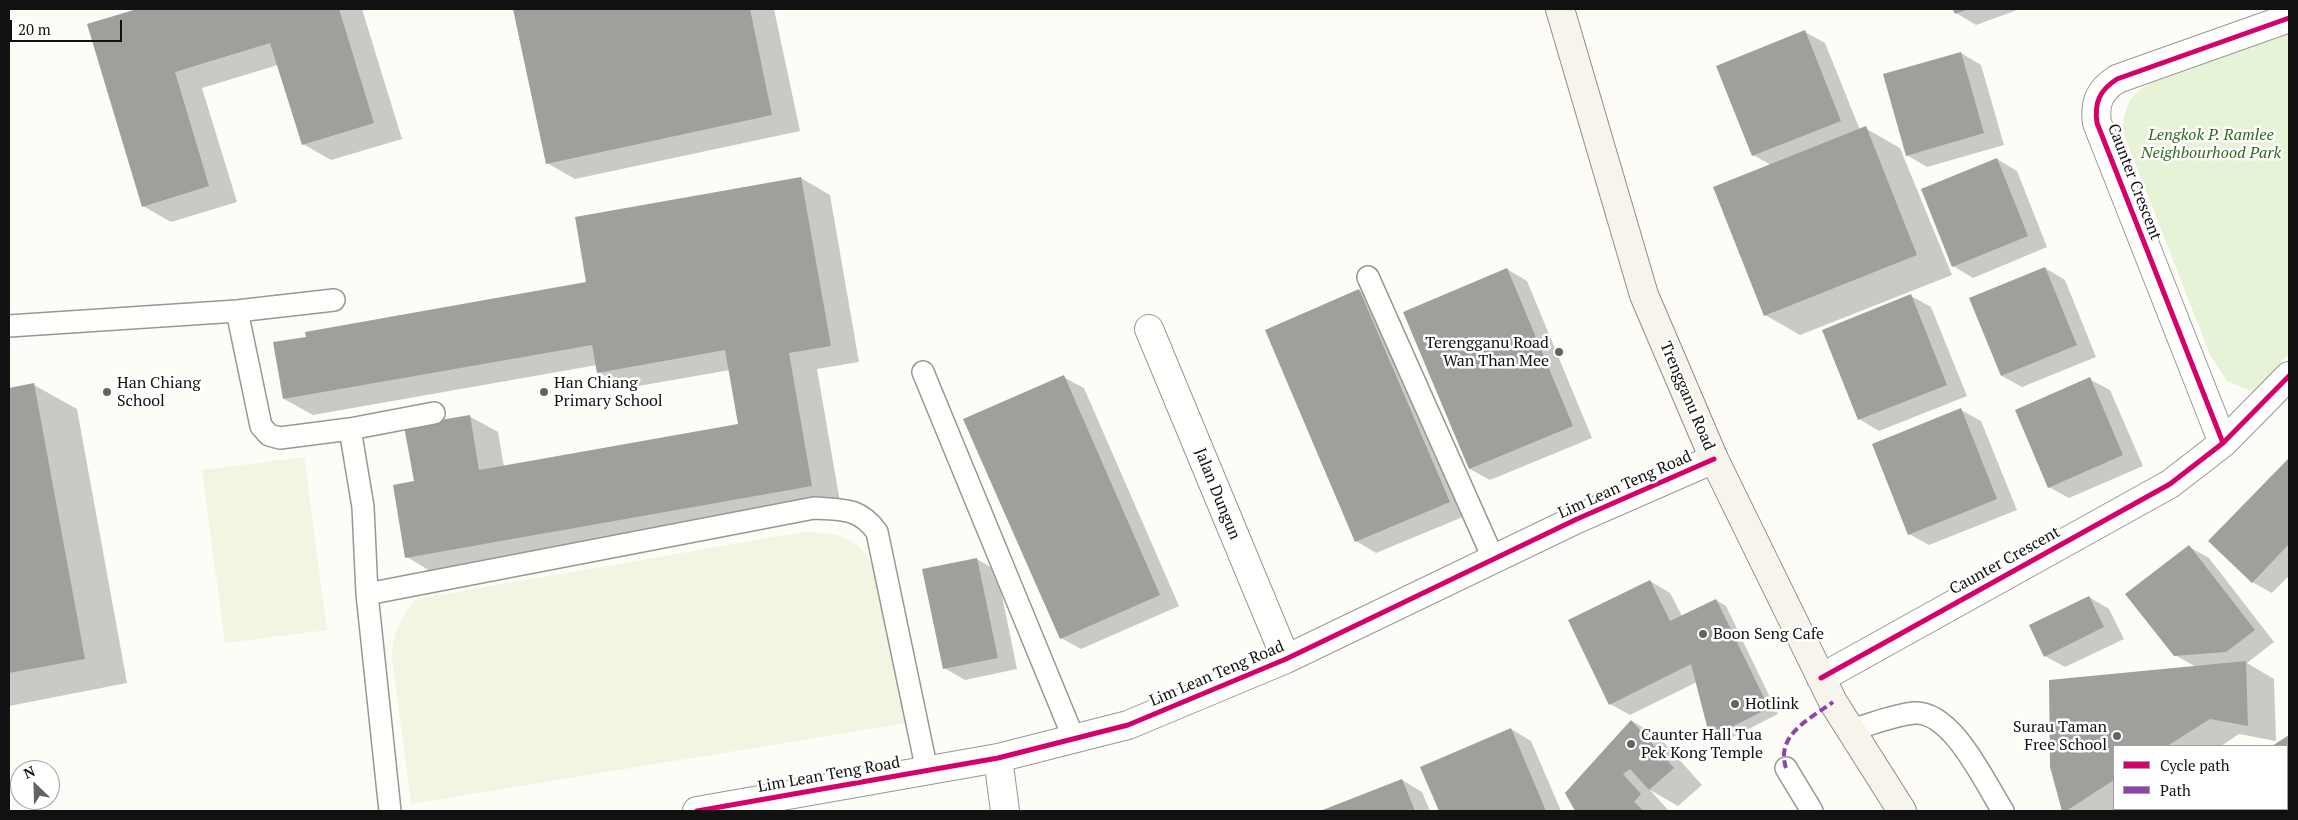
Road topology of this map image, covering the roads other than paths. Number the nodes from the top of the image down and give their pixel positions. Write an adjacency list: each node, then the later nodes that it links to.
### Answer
1 (1560, 9): 13 (main road, Trengganu Road)
2 (2289, 18): 12 (street, Caunter Crescent)
3 (1368, 277): 14 (lane)
4 (334, 300): 5 (lane)
5 (238, 311): 6 (lane); 11 (lane)
6 (9, 326)
7 (1149, 329): 16 (street, Jalan Dungun)
8 (923, 372): 19 (lane)
9 (2289, 376): 12 (street, Caunter Crescent)
10 (434, 413): 11 (lane)
11 (350, 429): 15 (lane)
12 (2223, 443): 17 (street, Caunter Crescent)
13 (1714, 459): 14 (street, Lim Lean Teng Road); 17 (main road, Trengganu Road)
14 (1494, 560): 16 (street, Lim Lean Teng Road)
15 (367, 594): 22 (lane); 24 (lane)
16 (1286, 659): 19 (street, Lim Lean Teng Road)
17 (1821, 678): 18 (main road, Trengganu Road)
18 (1850, 730): 23 (main road, Trengganu Road); 28 (lane)
19 (1074, 739): 20 (street, Lim Lean Teng Road)
20 (998, 758): 22 (street, Lim Lean Teng Road); 26 (street)
21 (1786, 768): 27 (lane)
22 (927, 771): 25 (street, Lim Lean Teng Road)
23 (1895, 809)
24 (390, 811)
25 (697, 811)
26 (1005, 811)
27 (1812, 811)
28 (2004, 811)

